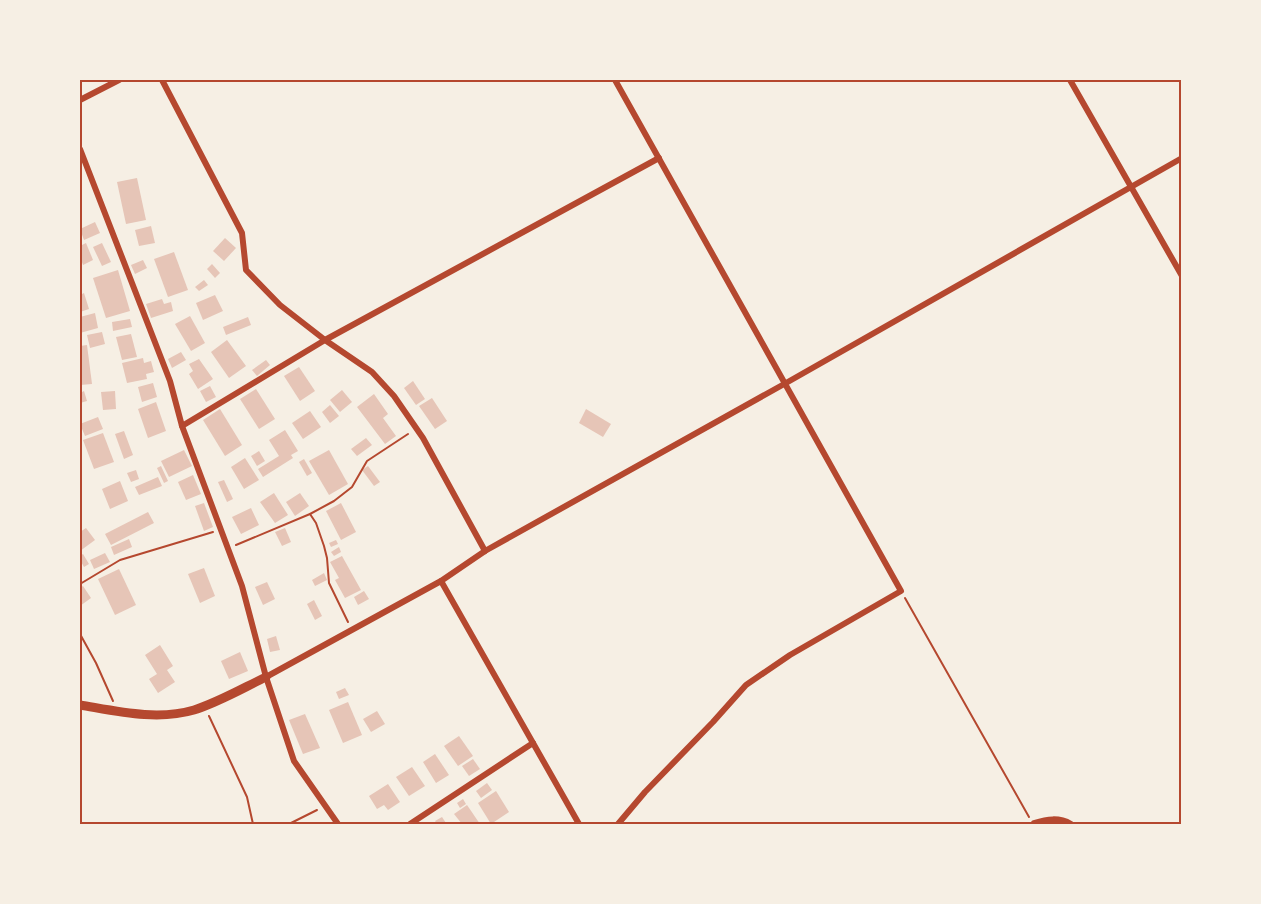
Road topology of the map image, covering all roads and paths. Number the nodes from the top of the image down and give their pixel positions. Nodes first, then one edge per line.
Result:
1 (119, 80) edge
2 (162, 80) edge
3 (615, 80) edge
4 (1070, 80) edge
5 (80, 100) edge
6 (80, 149) edge
7 (659, 158) junction
8 (1182, 158) edge
9 (1131, 186) junction
10 (1182, 276) edge
11 (326, 340) junction
12 (786, 383) junction
13 (182, 426) junction
14 (416, 429) junction
15 (310, 514) junction
16 (221, 530) junction
17 (228, 549) junction
18 (485, 551) junction
19 (441, 581) junction
20 (80, 584) edge
21 (901, 591) junction
22 (352, 630) junction
23 (80, 634) edge
24 (266, 677) junction
25 (80, 705) edge
26 (204, 706) junction
27 (115, 711) junction
28 (533, 743) junction
29 (325, 806) junction
30 (1034, 823) joint
31 (253, 825) edge
32 (289, 825) edge
33 (338, 825) edge
34 (410, 825) edge
35 (579, 825) edge
36 (618, 825) edge
37 (1071, 825) edge

1 - 5 street
2 - 11 street
3 - 7 street
4 - 9 street
6 - 13 street
7 - 11 street
7 - 12 street
8 - 9 street
9 - 10 street
9 - 12 street
11 - 13 street
11 - 14 street
12 - 18 street
12 - 21 street
13 - 16 street
14 - 15 path
14 - 18 street
15 - 17 path
15 - 22 path
16 - 17 street
16 - 20 path
17 - 24 street
18 - 19 street
19 - 22 street
19 - 28 street
21 - 30 path
21 - 36 street
22 - 24 street
23 - 27 path
24 - 26 street
24 - 29 street
25 - 27 street
26 - 27 street
26 - 31 path
28 - 34 street
28 - 35 street
29 - 32 path
29 - 33 street
30 - 37 street

